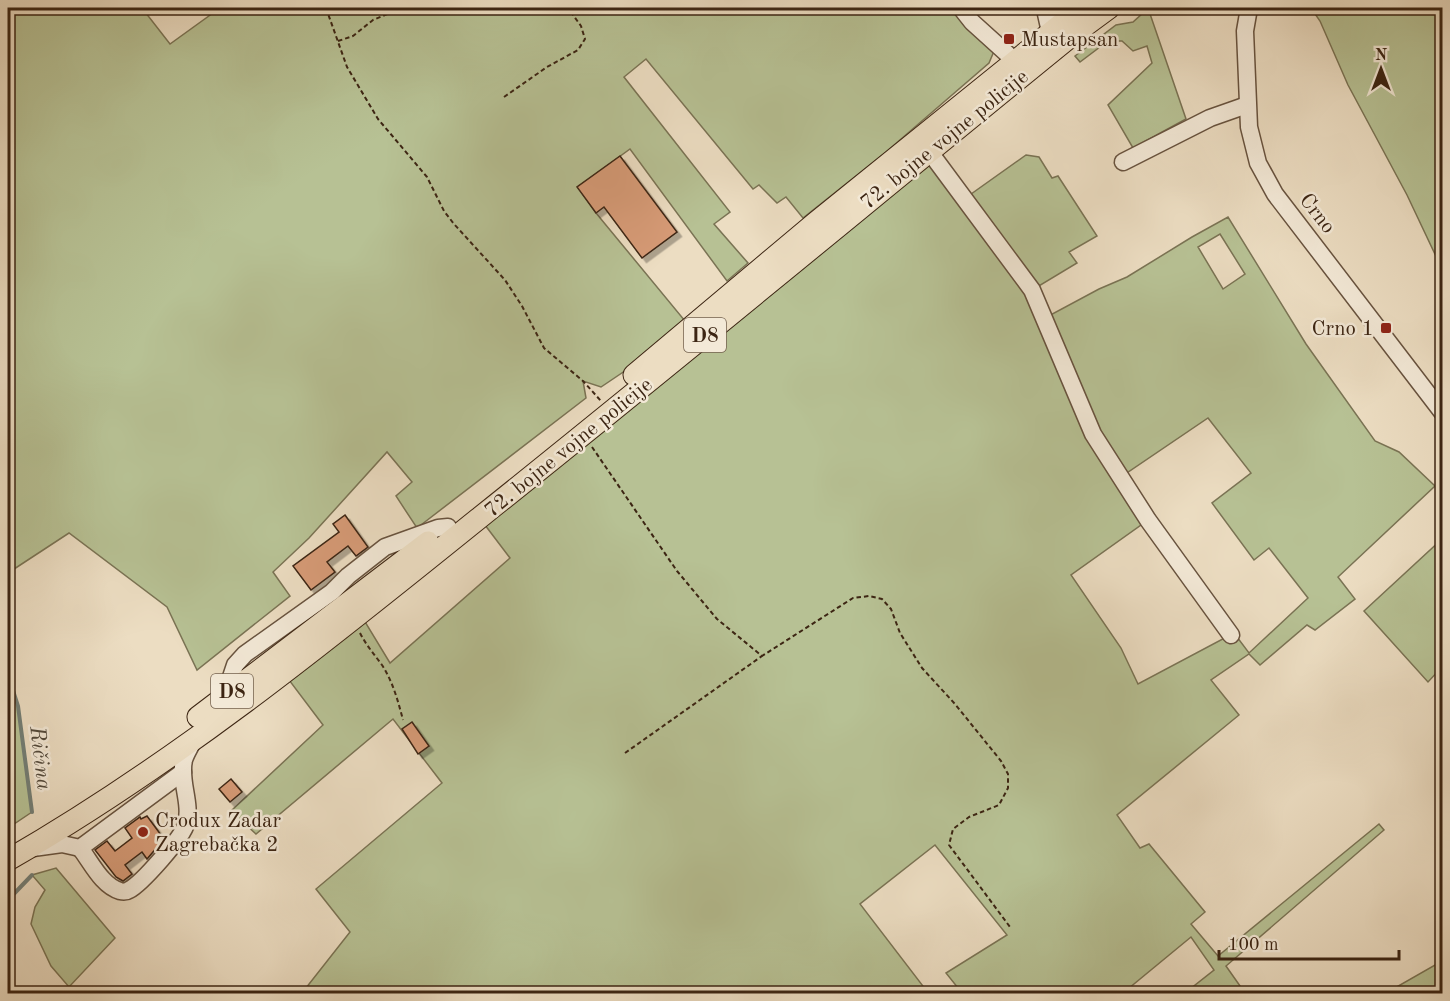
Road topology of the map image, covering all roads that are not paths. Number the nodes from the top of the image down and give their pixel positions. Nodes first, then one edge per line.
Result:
1 (961, 8) edge
2 (1054, 8) edge
3 (1082, 8) edge
4 (1109, 8) edge
5 (1249, 8) edge
6 (1050, 32) junction
7 (1014, 60) junction
8 (1248, 105) junction
9 (929, 151) junction
10 (1123, 162) dead end
11 (1443, 412) edge
12 (1231, 635) dead end
13 (195, 737) junction
14 (183, 772) junction
15 (17, 847) edge
16 (80, 848) junction
17 (8, 860) edge

1 - 7 street
2 - 6 street
3 - 6 main road, 72. bojne vojne policije / D8
4 - 9 main road, 72. bojne vojne policije / D8
5 - 8 street, Crno
6 - 7 main road, 72. bojne vojne policije / D8
7 - 15 main road, 72. bojne vojne policije / D8
8 - 10 street
8 - 11 street, Crno
9 - 12 street
9 - 13 main road, 72. bojne vojne policije / D8
13 - 14 street
13 - 15 main road, 72. bojne vojne policije / D8
14 - 16 street
14 - 16 street
15 - 16 street
15 - 17 main road, 72. bojne vojne policije / D8

